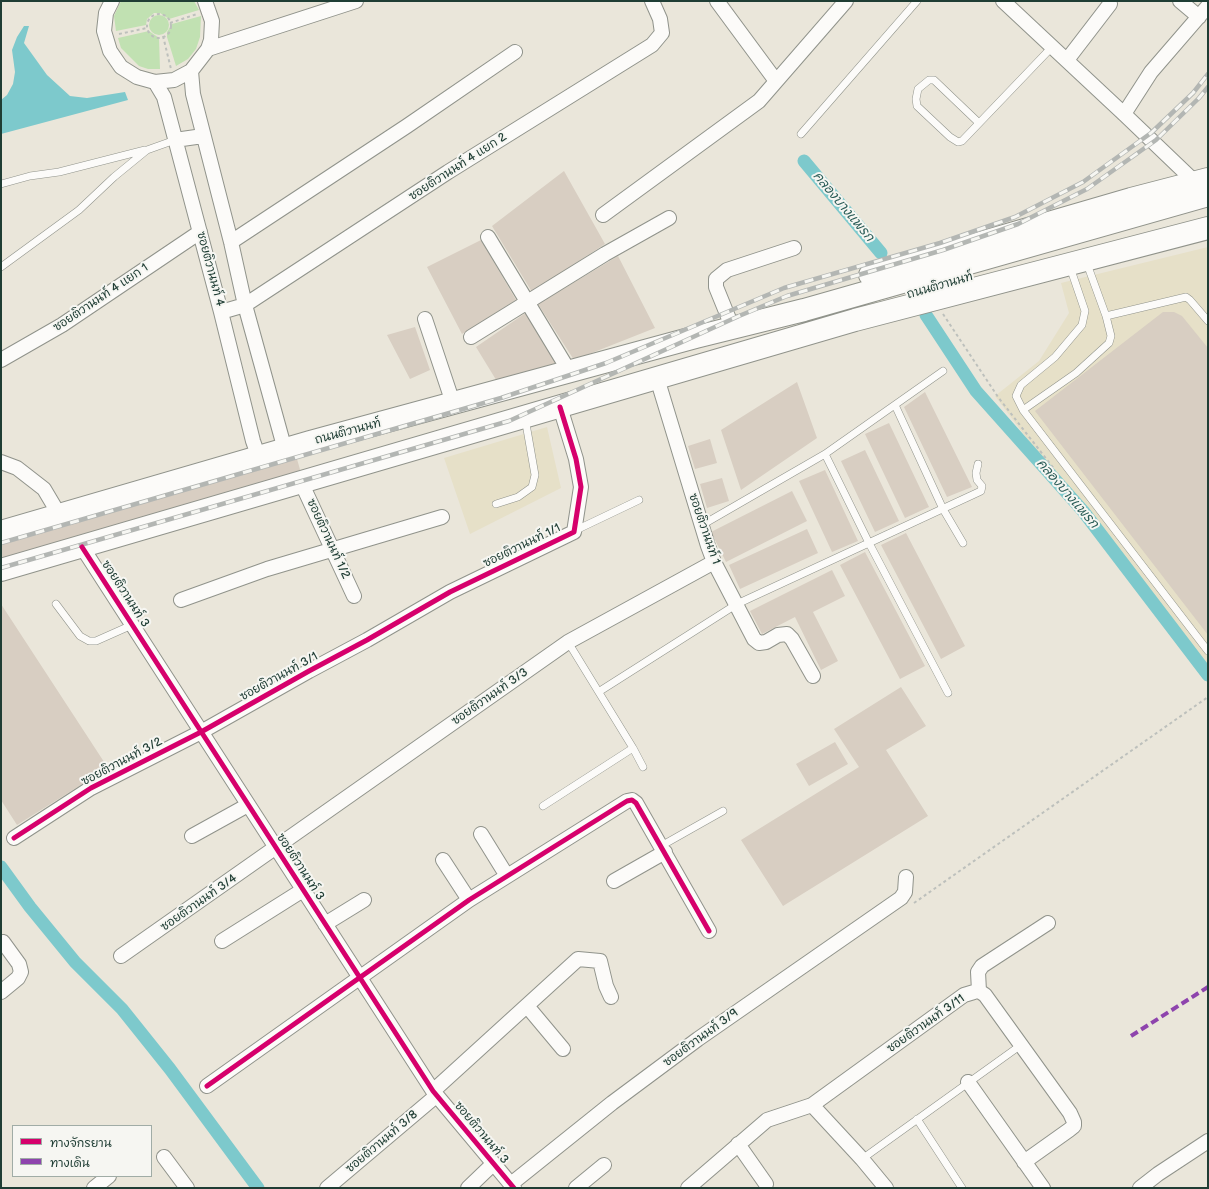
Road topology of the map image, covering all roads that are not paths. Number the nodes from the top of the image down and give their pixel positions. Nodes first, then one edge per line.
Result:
1 (356, 1) edge
2 (652, 1) edge
3 (717, 1) edge
4 (846, 1) edge
5 (917, 1) edge
6 (1003, 1) edge
7 (1180, 1) edge
8 (1110, 4) dead end
9 (107, 5) edge
10 (207, 5) edge
11 (1208, 6) edge
12 (1198, 17) junction
13 (1052, 47) junction
14 (208, 49) junction
15 (515, 52) dead end
16 (1066, 60) junction
17 (191, 71) junction
18 (776, 81) junction
19 (155, 82) junction
20 (1124, 114) junction
21 (979, 123) junction
22 (801, 134) dead end
23 (203, 136) junction
24 (175, 140) junction
25 (147, 150) junction
26 (1, 184) edge
27 (1204, 185) edge
28 (1208, 210) edge
29 (604, 215) dead end
30 (669, 218) dead end
31 (1208, 228) edge
32 (200, 232) junction
33 (488, 237) dead end
34 (231, 242) junction
35 (794, 248) dead end
36 (1063, 255) junction
37 (1, 267) edge
38 (528, 301) junction
39 (245, 305) junction
40 (221, 312) junction
41 (1106, 316) junction
42 (425, 319) dead end
43 (729, 319) junction
44 (1208, 321) edge
45 (471, 337) dead end
46 (696, 337) junction
47 (1, 360) edge
48 (943, 371) dead end
49 (569, 372) junction
50 (666, 375) junction
51 (453, 403) junction
52 (895, 405) junction
53 (560, 407) junction
54 (1023, 410) junction
55 (524, 418) junction
56 (285, 450) junction
57 (825, 454) junction
58 (259, 458) junction
59 (1, 462) edge
60 (978, 464) dead end
61 (301, 482) junction
62 (269, 492) junction
63 (639, 500) dead end
64 (496, 504) dead end
65 (943, 509) junction
66 (60, 516) junction
67 (442, 517) dead end
68 (702, 525) junction
69 (1, 532) edge
70 (574, 532) junction
71 (869, 543) junction
72 (963, 543) dead end
73 (82, 547) junction
74 (333, 550) junction
75 (714, 562) junction
76 (1, 570) edge
77 (354, 596) dead end
78 (181, 600) dead end
79 (56, 604) dead end
80 (737, 604) junction
81 (132, 625) junction
82 (367, 640) joint
83 (568, 642) junction
84 (1208, 651) edge
85 (813, 676) dead end
86 (600, 691) junction
87 (948, 693) dead end
88 (201, 732) junction
89 (634, 748) junction
90 (643, 767) dead end
91 (248, 805) junction
92 (543, 806) dead end
93 (723, 811) dead end
94 (481, 834) dead end
95 (192, 836) dead end
96 (14, 838) dead end
97 (276, 849) junction
98 (663, 849) junction
99 (443, 860) dead end
100 (507, 876) junction
101 (906, 877) dead end
102 (614, 881) dead end
103 (303, 890) junction
104 (364, 900) dead end
105 (469, 900) junction
106 (325, 924) junction
107 (1048, 924) dead end
108 (709, 931) dead end
109 (222, 941) dead end
110 (3, 942) dead end
111 (121, 956) dead end
112 (360, 978) junction
113 (979, 991) junction
114 (1, 992) edge
115 (611, 997) dead end
116 (527, 1006) junction
117 (1021, 1045) junction
118 (563, 1049) dead end
119 (968, 1082) junction
120 (207, 1086) dead end
121 (434, 1093) junction
122 (812, 1105) junction
123 (917, 1119) junction
124 (1208, 1142) edge
125 (738, 1144) junction
126 (164, 1157) dead end
127 (862, 1159) junction
128 (1024, 1162) junction
129 (493, 1164) junction
130 (604, 1165) dead end
131 (108, 1177) edge
132 (766, 1184) dead end
133 (512, 1186) edge
134 (94, 1188) edge
135 (187, 1188) edge
136 (327, 1188) edge
137 (468, 1188) edge
138 (576, 1188) edge
139 (688, 1188) edge
140 (886, 1188) edge
141 (962, 1188) edge
142 (1043, 1188) edge
143 (1140, 1188) edge

1 - 14 street
2 - 39 street, ซอยติวานนท์ 4 แยก 2
3 - 18 street
4 - 18 street
5 - 22 lane
6 - 13 street
7 - 12 street
8 - 16 street
9 - 19 street
10 - 14 street
11 - 12 street
12 - 20 street
13 - 16 street
13 - 21 lane
14 - 17 street
15 - 34 street
16 - 20 street
17 - 19 street
17 - 23 street, ซอยติวานนท์ 4
18 - 29 street
19 - 24 street, ซอยติวานนท์ 4
20 - 27 street
21 - 21 lane
23 - 24 street
23 - 34 street, ซอยติวานนท์ 4
24 - 25 lane
24 - 32 street, ซอยติวานนท์ 4
25 - 26 lane
25 - 37 lane
27 - 36 main road, ถนนติวานนท์
27 - 43 main road, ถนนติวานนท์
28 - 36 main road, ถนนติวานนท์
30 - 38 street
31 - 36 main road, ถนนติวานนท์
32 - 40 street, ซอยติวานนท์ 4
32 - 47 street, ซอยติวานนท์ 4 แยก 1
33 - 38 street
34 - 39 street, ซอยติวานนท์ 4
35 - 43 street
36 - 41 lane
36 - 46 main road, ถนนติวานนท์
36 - 50 main road, ถนนติวานนท์
36 - 54 lane
38 - 45 street
38 - 49 street
39 - 40 street, ซอยติวานนท์ 4 แยก 2
39 - 56 street, ซอยติวานนท์ 4
40 - 58 street, ซอยติวานนท์ 4
41 - 44 lane
41 - 54 lane
42 - 51 street
43 - 46 main road, ถนนติวานนท์
46 - 49 main road, ถนนติวานนท์
48 - 52 lane
49 - 51 main road, ถนนติวานนท์
50 - 53 main road, ถนนติวานนท์
50 - 68 street, ซอยติวานนท์ 1
51 - 56 main road, ถนนติวานนท์
52 - 57 lane
52 - 65 lane
53 - 55 main road, ถนนติวานนท์
53 - 70 street, ซอยติวานนท์ 1/1
54 - 84 lane
55 - 61 main road, ถนนติวานนท์
55 - 64 lane
56 - 58 main road, ถนนติวานนท์
57 - 68 lane
57 - 71 lane
58 - 62 main road
58 - 66 main road, ถนนติวานนท์
59 - 66 street
60 - 65 lane
61 - 62 main road, ถนนติวานนท์
61 - 74 street, ซอยติวานนท์ 1/2
62 - 73 main road, ถนนติวานนท์
63 - 70 lane
65 - 71 lane
65 - 72 lane
66 - 69 main road, ถนนติวานนท์
67 - 74 street
68 - 75 street, ซอยติวานนท์ 1
70 - 82 street, ซอยติวานนท์ 1/1
71 - 80 lane
71 - 87 lane
73 - 76 main road, ถนนติวานนท์
73 - 81 street, ซอยติวานนท์ 3
74 - 77 street, ซอยติวานนท์ 1/2
74 - 78 street
75 - 80 street, ซอยติวานนท์ 1
75 - 83 street, ซอยติวานนท์ 3/3
79 - 81 lane
80 - 85 street, ซอยติวานนท์ 1
80 - 86 lane
81 - 88 street, ซอยติวานนท์ 3
82 - 88 street, ซอยติวานนท์ 3/1
83 - 86 lane
83 - 97 street, ซอยติวานนท์ 3/3
86 - 89 lane
88 - 91 street, ซอยติวานนท์ 3
88 - 96 street, ซอยติวานนท์ 3/2
89 - 90 lane
89 - 92 lane
91 - 95 street
91 - 97 street, ซอยติวานนท์ 3
93 - 98 lane
94 - 100 street
97 - 103 street, ซอยติวานนท์ 3
97 - 111 street, ซอยติวานนท์ 3/4
98 - 100 street
98 - 102 street
98 - 108 street
99 - 105 street
100 - 105 street
101 - 133 street, ซอยติวานนท์ 3/9
103 - 106 street, ซอยติวานนท์ 3
103 - 109 street
104 - 106 street
105 - 112 street
106 - 112 street, ซอยติวานนท์ 3
107 - 113 street
110 - 114 street
112 - 120 street
112 - 121 street, ซอยติวานนท์ 3
113 - 117 street, ซอยติวานนท์ 3/11
113 - 122 street, ซอยติวานนท์ 3/11
115 - 116 street, ซอยติวานนท์ 3/8
116 - 118 street
116 - 121 street, ซอยติวานนท์ 3/8
117 - 119 lane
117 - 128 street, ซอยติวานนท์ 3/11
119 - 123 lane
119 - 128 street
121 - 129 street, ซอยติวานนท์ 3
121 - 136 street, ซอยติวานนท์ 3/8
122 - 125 street, ซอยติวานนท์ 3/11
122 - 127 street
123 - 127 lane
123 - 141 lane
124 - 143 street
125 - 132 street
125 - 139 street, ซอยติวานนท์ 3/11
126 - 135 street
127 - 140 street
128 - 142 street
129 - 133 street, ซอยติวานนท์ 3
129 - 137 street
130 - 138 street
131 - 134 street

